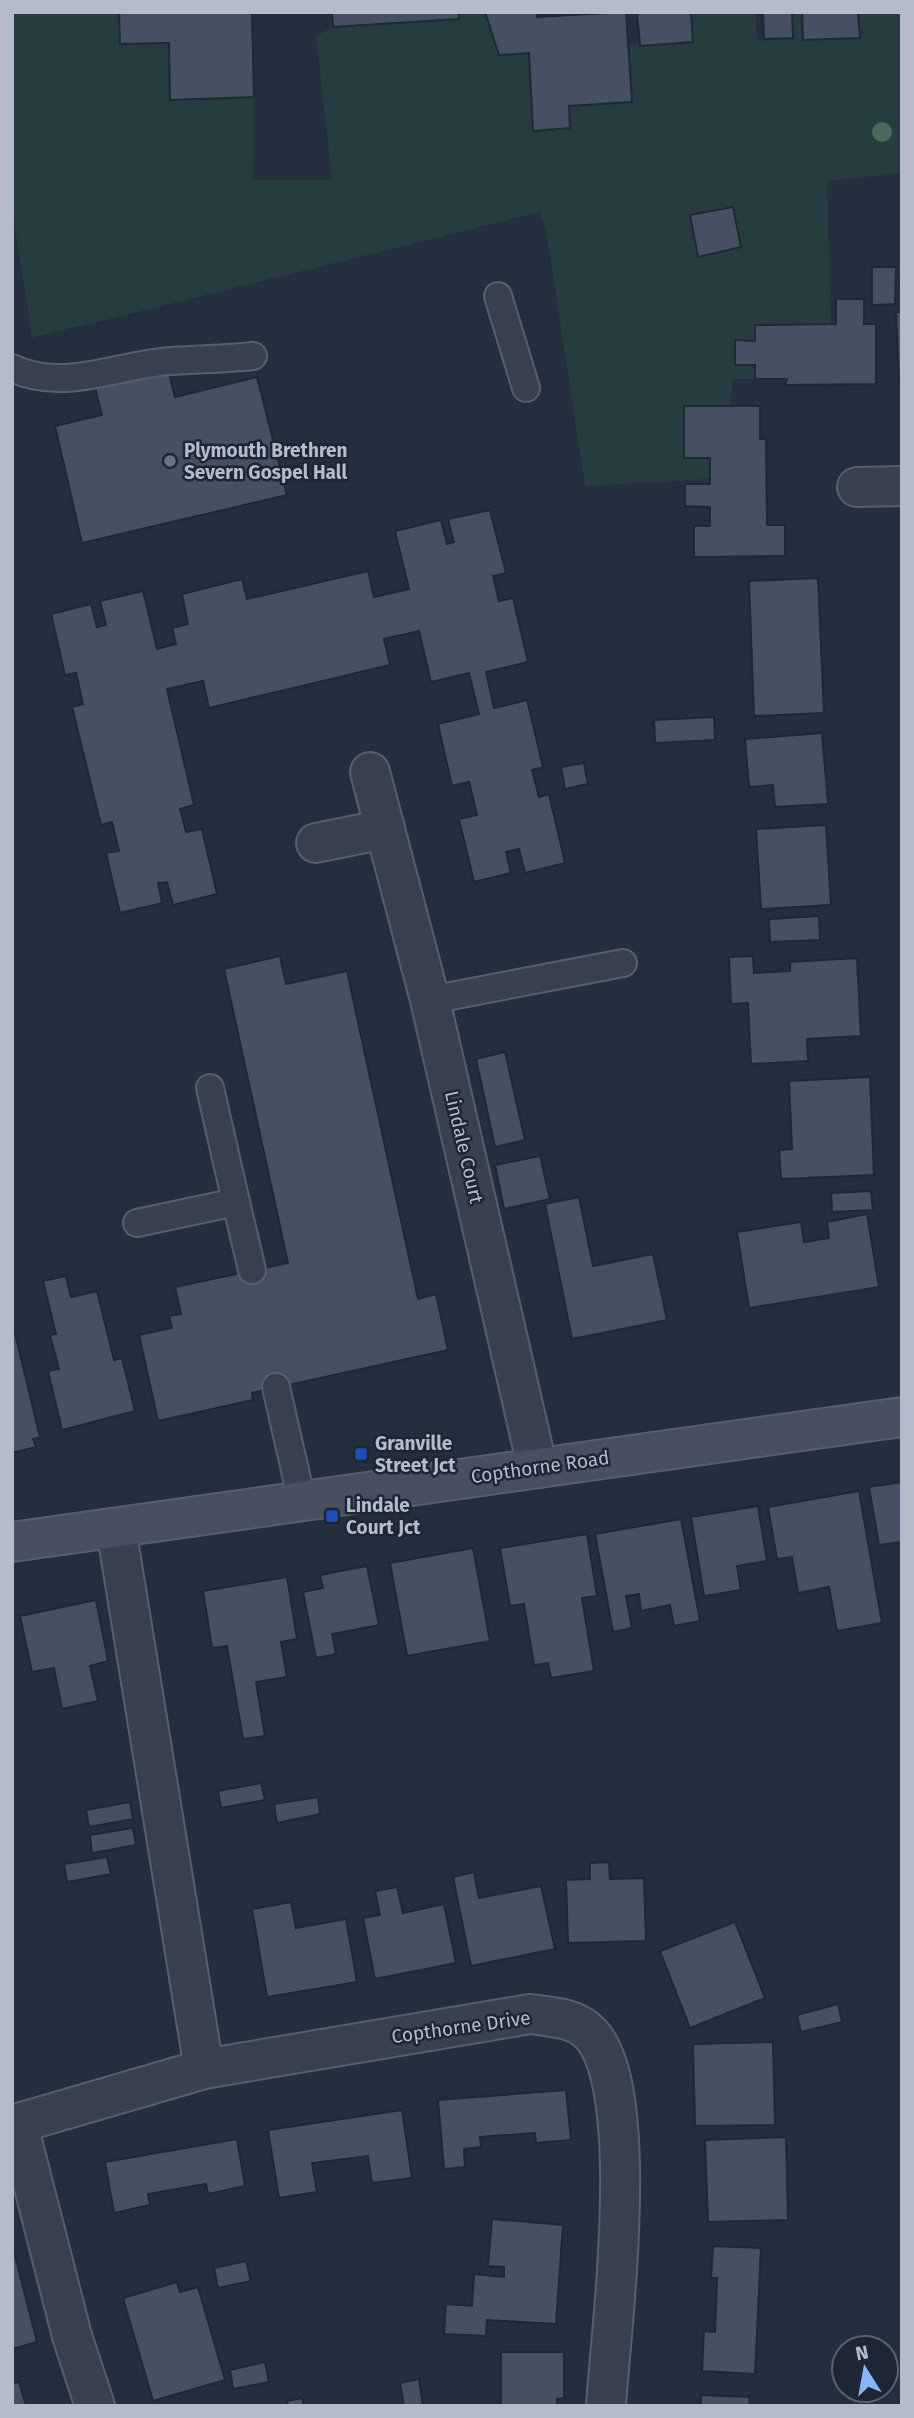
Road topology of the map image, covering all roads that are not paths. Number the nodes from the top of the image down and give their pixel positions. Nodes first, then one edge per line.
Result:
1 (499, 296) dead end
2 (253, 356) dead end
3 (12, 368) edge
4 (526, 388) dead end
5 (902, 486) edge
6 (856, 487) dead end
7 (370, 772) dead end
8 (385, 830) junction
9 (316, 843) dead end
10 (623, 962) dead end
11 (430, 1000) junction
12 (210, 1087) dead end
13 (236, 1202) junction
14 (137, 1223) dead end
15 (252, 1270) dead end
16 (276, 1387) dead end
17 (902, 1418) edge
18 (537, 1466) junction
19 (302, 1501) junction
20 (116, 1528) junction
21 (12, 1542) edge
22 (204, 2068) junction
23 (15, 2125) edge
24 (95, 2406) edge
25 (606, 2406) edge

1 - 4 lane
2 - 3 lane
5 - 6 street
7 - 8 street, Lindale Court
8 - 9 street
8 - 11 street, Lindale Court
10 - 11 lane
11 - 18 street, Lindale Court
12 - 13 lane
13 - 14 lane
13 - 15 lane
16 - 19 lane
17 - 18 main road, Copthorne Road
18 - 19 main road, Copthorne Road
19 - 20 main road, Copthorne Road
20 - 21 main road, Copthorne Road
20 - 22 street
22 - 23 street, Copthorne Drive
22 - 25 street, Copthorne Drive
23 - 24 street, Copthorne Drive

